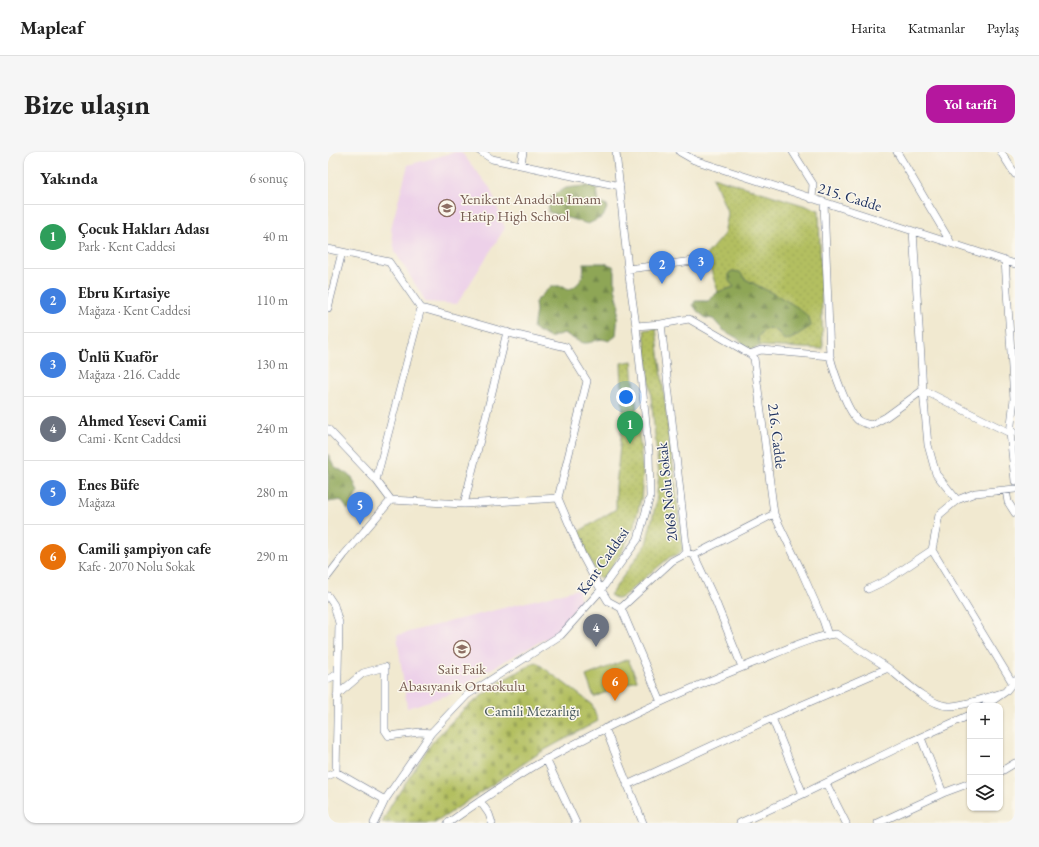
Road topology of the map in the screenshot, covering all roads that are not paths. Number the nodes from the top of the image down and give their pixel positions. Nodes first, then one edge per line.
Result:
1 (481, 152) edge
2 (523, 152) edge
3 (616, 152) edge
4 (680, 152) edge
5 (689, 152) edge
6 (793, 152) edge
7 (897, 152) edge
8 (1001, 152) edge
9 (694, 160) junction
10 (521, 164) junction
11 (1015, 174) edge
12 (620, 186) junction
13 (812, 199) junction
14 (824, 202) junction
15 (913, 231) junction
16 (951, 243) junction
17 (328, 249) edge
18 (342, 252) junction
19 (702, 260) dead end
20 (1005, 260) junction
21 (1015, 264) edge
22 (628, 269) junction
23 (328, 308) edge
24 (421, 308) junction
25 (662, 324) junction
26 (636, 326) junction
27 (507, 332) junction
28 (750, 354) junction
29 (830, 356) junction
30 (923, 390) junction
31 (328, 429) edge
32 (1013, 432) edge
33 (376, 480) junction
34 (1015, 481) edge
35 (1015, 489) edge
36 (1006, 490) junction
37 (558, 498) junction
38 (391, 500) junction
39 (958, 500) junction
40 (464, 504) junction
41 (1015, 513) edge
42 (774, 514) junction
43 (932, 550) junction
44 (691, 554) junction
45 (328, 576) edge
46 (868, 589) dead end
47 (601, 590) junction
48 (328, 596) edge
49 (621, 608) junction
50 (828, 635) junction
51 (742, 667) junction
52 (888, 668) junction
53 (338, 674) junction
54 (328, 679) edge
55 (1014, 681) edge
56 (1004, 692) junction
57 (337, 695) junction
58 (661, 702) junction
59 (989, 703) edge
60 (967, 716) edge
61 (772, 718) junction
62 (605, 728) junction
63 (431, 733) junction
64 (921, 738) junction
65 (546, 759) junction
66 (1015, 763) edge
67 (1003, 770) edge
68 (336, 772) junction
69 (328, 776) edge
70 (826, 783) junction
71 (627, 784) junction
72 (967, 785) edge
73 (803, 794) junction
74 (943, 794) junction
75 (385, 800) junction
76 (480, 801) junction
77 (374, 823) edge
78 (448, 823) edge
79 (492, 823) edge
80 (576, 823) edge
81 (643, 823) edge
82 (740, 823) edge
83 (846, 823) edge
84 (878, 823) edge

1 - 10 street
2 - 10 street
3 - 12 street, Kent Caddesi
4 - 9 street, 215. Cadde
5 - 9 street
6 - 13 street
7 - 16 street
8 - 11 street
9 - 13 street, 215. Cadde
10 - 12 street
12 - 22 street, Kent Caddesi
13 - 14 street, 215. Cadde
14 - 15 street, 215. Cadde
14 - 29 street
15 - 16 street, 215. Cadde
15 - 30 street
16 - 20 street, 215. Cadde
17 - 18 street
18 - 23 street
18 - 24 street
19 - 22 street
20 - 21 street, 215. Cadde
20 - 32 street
22 - 26 street, Kent Caddesi
24 - 27 street
24 - 33 street
25 - 26 street
25 - 28 street
25 - 44 street, 2068 Nolu Sokak
26 - 47 street, Kent Caddesi
27 - 37 street
27 - 40 street
28 - 29 street
28 - 42 street, 216. Cadde
29 - 30 street
30 - 32 street
30 - 39 street
31 - 33 street
32 - 34 street
33 - 38 street
35 - 36 street
36 - 39 street
36 - 41 street
37 - 40 street
37 - 47 street
38 - 40 street
38 - 45 street
39 - 43 street
42 - 44 street
42 - 50 street, 216. Cadde
43 - 46 street
43 - 55 street
44 - 49 street
44 - 51 street, 2068 Nolu Sokak
47 - 49 street
47 - 63 street, Kent Caddesi
48 - 53 street
49 - 58 street
50 - 51 street
50 - 52 street
51 - 58 street
52 - 56 street
52 - 61 street
53 - 54 street
53 - 57 street
55 - 56 street
56 - 59 street
57 - 63 street
57 - 68 street
58 - 62 street
60 - 64 street
61 - 71 street
61 - 73 street
62 - 65 street
62 - 71 street
63 - 75 street, Kent Caddesi
64 - 70 street
64 - 74 street
65 - 76 street
65 - 80 street
66 - 67 street
68 - 69 street
68 - 75 street
70 - 73 street
70 - 83 street
71 - 81 street
72 - 74 street
73 - 82 street
74 - 84 street
75 - 77 street, Kent Caddesi
76 - 78 street
76 - 79 street

